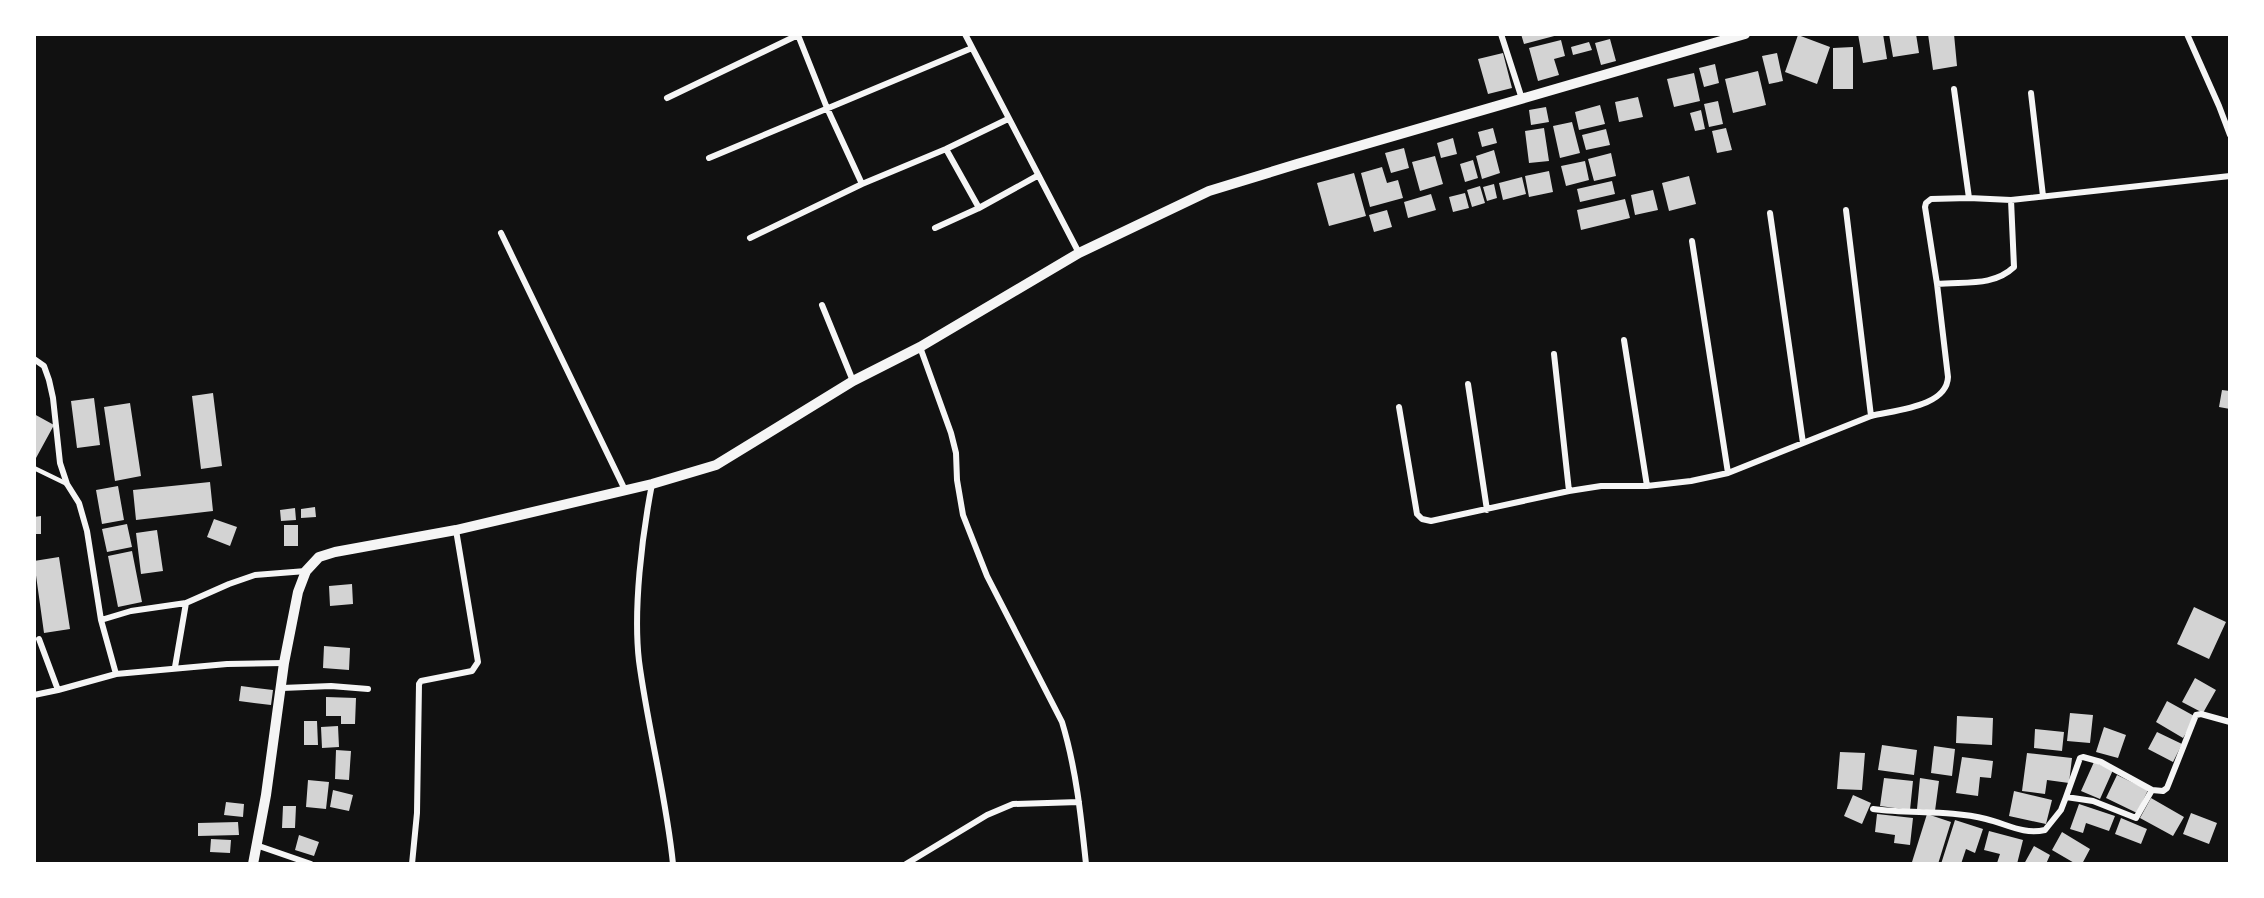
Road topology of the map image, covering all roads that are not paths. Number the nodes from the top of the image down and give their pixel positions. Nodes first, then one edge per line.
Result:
1 (965, 34) edge
2 (1501, 34) edge
3 (1745, 34) edge
4 (2187, 34) edge
5 (798, 35) edge
6 (972, 48) junction
7 (1954, 89) dead end
8 (2031, 93) dead end
9 (667, 98) dead end
10 (1522, 99) junction
11 (827, 108) junction
12 (1008, 119) junction
13 (2229, 135) edge
14 (946, 149) junction
15 (709, 158) dead end
16 (1037, 176) junction
17 (2229, 176) edge
18 (862, 184) junction
19 (2043, 196) junction
20 (1969, 198) junction
21 (2011, 200) junction
22 (979, 208) junction
23 (1846, 210) dead end
24 (1770, 213) dead end
25 (935, 228) dead end
26 (501, 233) dead end
27 (750, 238) dead end
28 (1692, 241) dead end
29 (1079, 253) junction
30 (1937, 284) junction
31 (822, 305) dead end
32 (1624, 340) dead end
33 (920, 347) junction
34 (1554, 354) dead end
35 (34, 359) edge
36 (852, 381) junction
37 (1468, 384) dead end
38 (1400, 406) dead end
39 (1871, 416) junction
40 (1803, 443) junction
41 (34, 468) edge
42 (1728, 473) junction
43 (67, 484) junction
44 (652, 484) junction
45 (1647, 486) junction
46 (625, 490) junction
47 (1569, 491) junction
48 (1487, 510) junction
49 (456, 530) junction
50 (306, 571) junction
51 (186, 603) junction
52 (101, 620) junction
53 (39, 639) dead end
54 (284, 663) junction
55 (175, 667) junction
56 (116, 674) junction
57 (282, 688) junction
58 (368, 689) dead end
59 (58, 690) junction
60 (34, 695) edge
61 (2229, 722) edge
62 (2152, 790) junction
63 (2067, 797) junction
64 (1079, 802) junction
65 (1873, 809) dead end
66 (256, 845) junction
67 (253, 864) edge
68 (311, 864) edge
69 (412, 864) edge
70 (673, 864) edge
71 (906, 864) edge
72 (1086, 864) edge

1 - 6 street
2 - 10 street
3 - 10 street
4 - 13 street
5 - 9 street
5 - 11 street
6 - 11 street
6 - 12 street
7 - 20 street
8 - 19 street
10 - 29 street
11 - 15 street
11 - 18 street
12 - 14 street
12 - 16 street
14 - 18 street
14 - 22 street
16 - 22 street
16 - 29 street
17 - 19 street
18 - 27 street
19 - 21 street
20 - 21 street
20 - 30 street
21 - 30 street
22 - 25 street
23 - 39 street
24 - 40 street
26 - 46 street
28 - 42 street
29 - 33 street
30 - 39 street
31 - 36 street
32 - 45 street
33 - 36 street
33 - 64 street
34 - 47 street
35 - 43 street
36 - 44 street
37 - 48 street
38 - 48 street
39 - 40 street
40 - 42 street
41 - 43 lane
42 - 45 street
43 - 52 street
44 - 46 street
44 - 70 street
45 - 47 street
46 - 49 street
47 - 48 street
49 - 50 street
49 - 69 street
50 - 51 street
50 - 54 street
51 - 52 street
51 - 55 street
52 - 56 street
53 - 59 street
54 - 55 street
54 - 57 street
55 - 56 street
56 - 59 street
57 - 58 street
57 - 66 street
59 - 60 street
61 - 62 street
62 - 63 street
62 - 63 street
63 - 65 street
64 - 71 street
64 - 72 street
66 - 67 street
66 - 68 street

